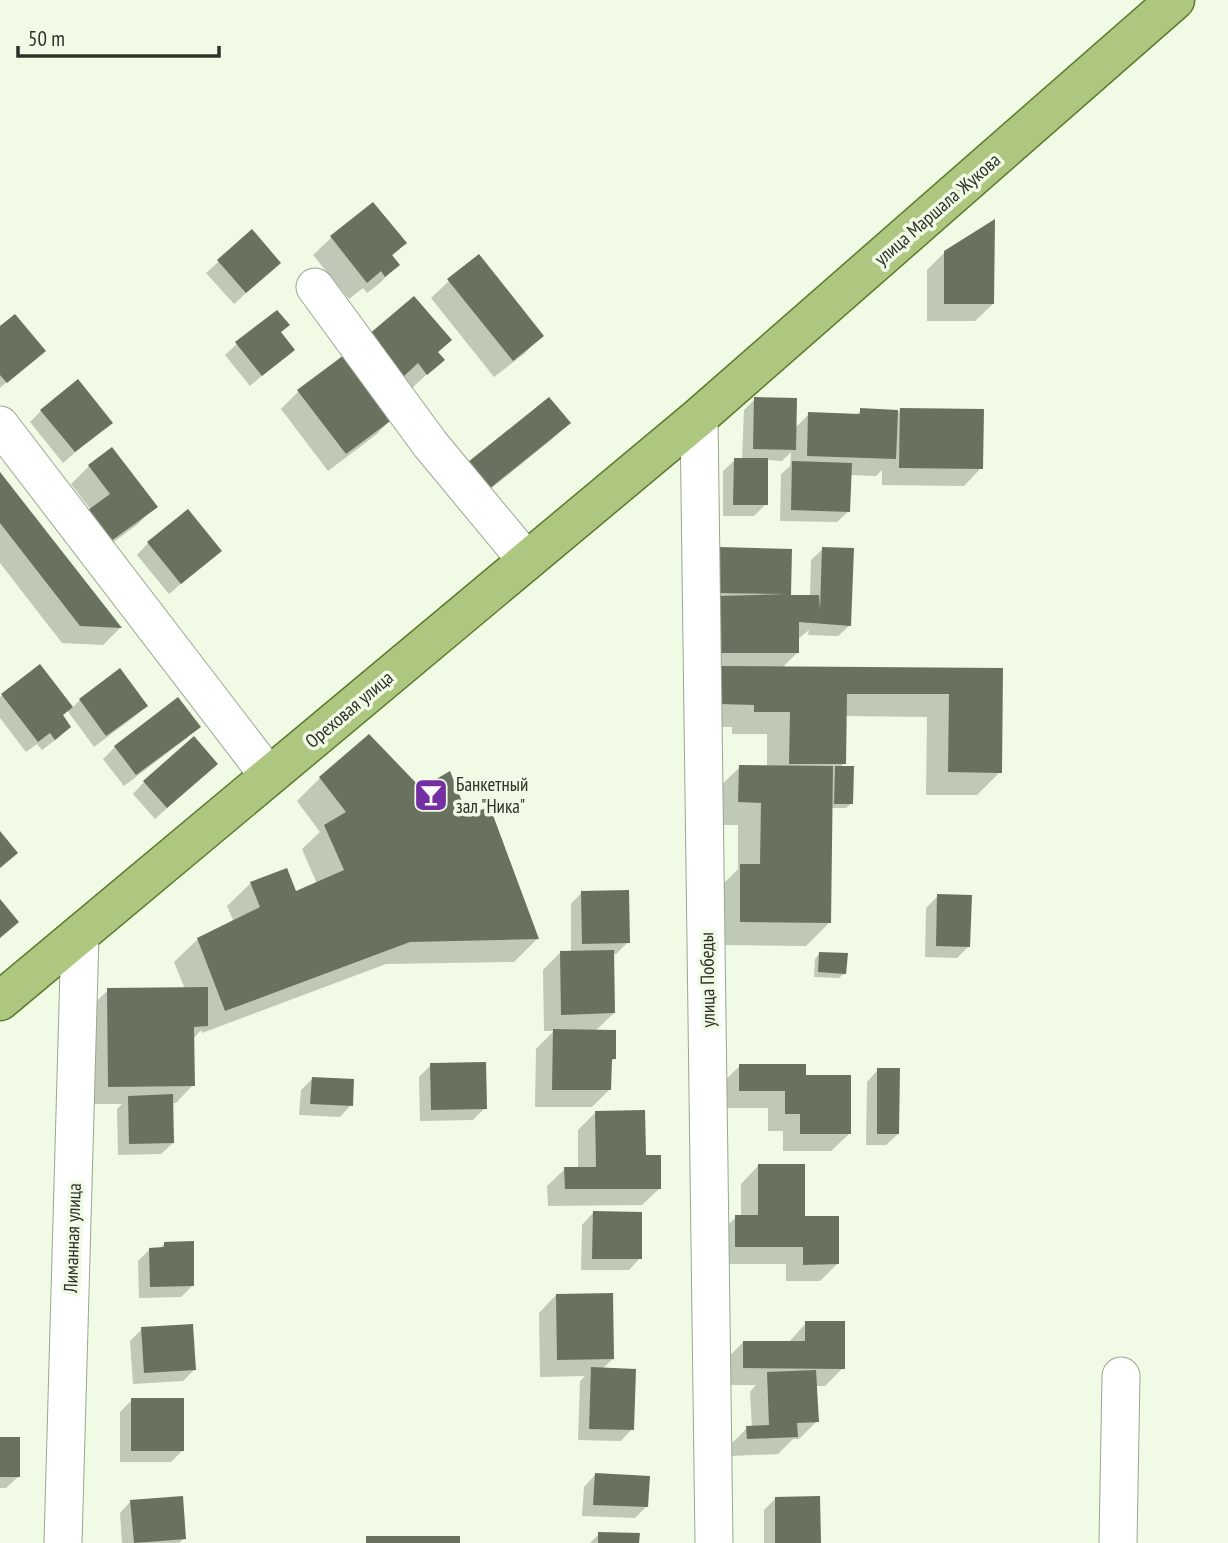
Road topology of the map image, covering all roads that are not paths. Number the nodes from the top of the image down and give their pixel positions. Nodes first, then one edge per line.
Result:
1 (1175, 0) edge
2 (316, 287) dead end
3 (699, 417) junction
4 (4, 438) edge
5 (527, 561) junction
6 (269, 776) junction
7 (80, 934) junction
8 (0, 1001) edge
9 (1122, 1376) dead end
10 (64, 1543) edge
11 (714, 1543) edge
12 (1118, 1543) edge

1 - 3 main road, улица Маршала Жукова
2 - 5 street
3 - 5 main road, Ореховая улица
3 - 11 street, улица Победы
4 - 6 street
5 - 6 main road, Ореховая улица
6 - 7 main road, Ореховая улица
7 - 8 main road, Ореховая улица
7 - 10 street, Лиманная улица
9 - 12 street

